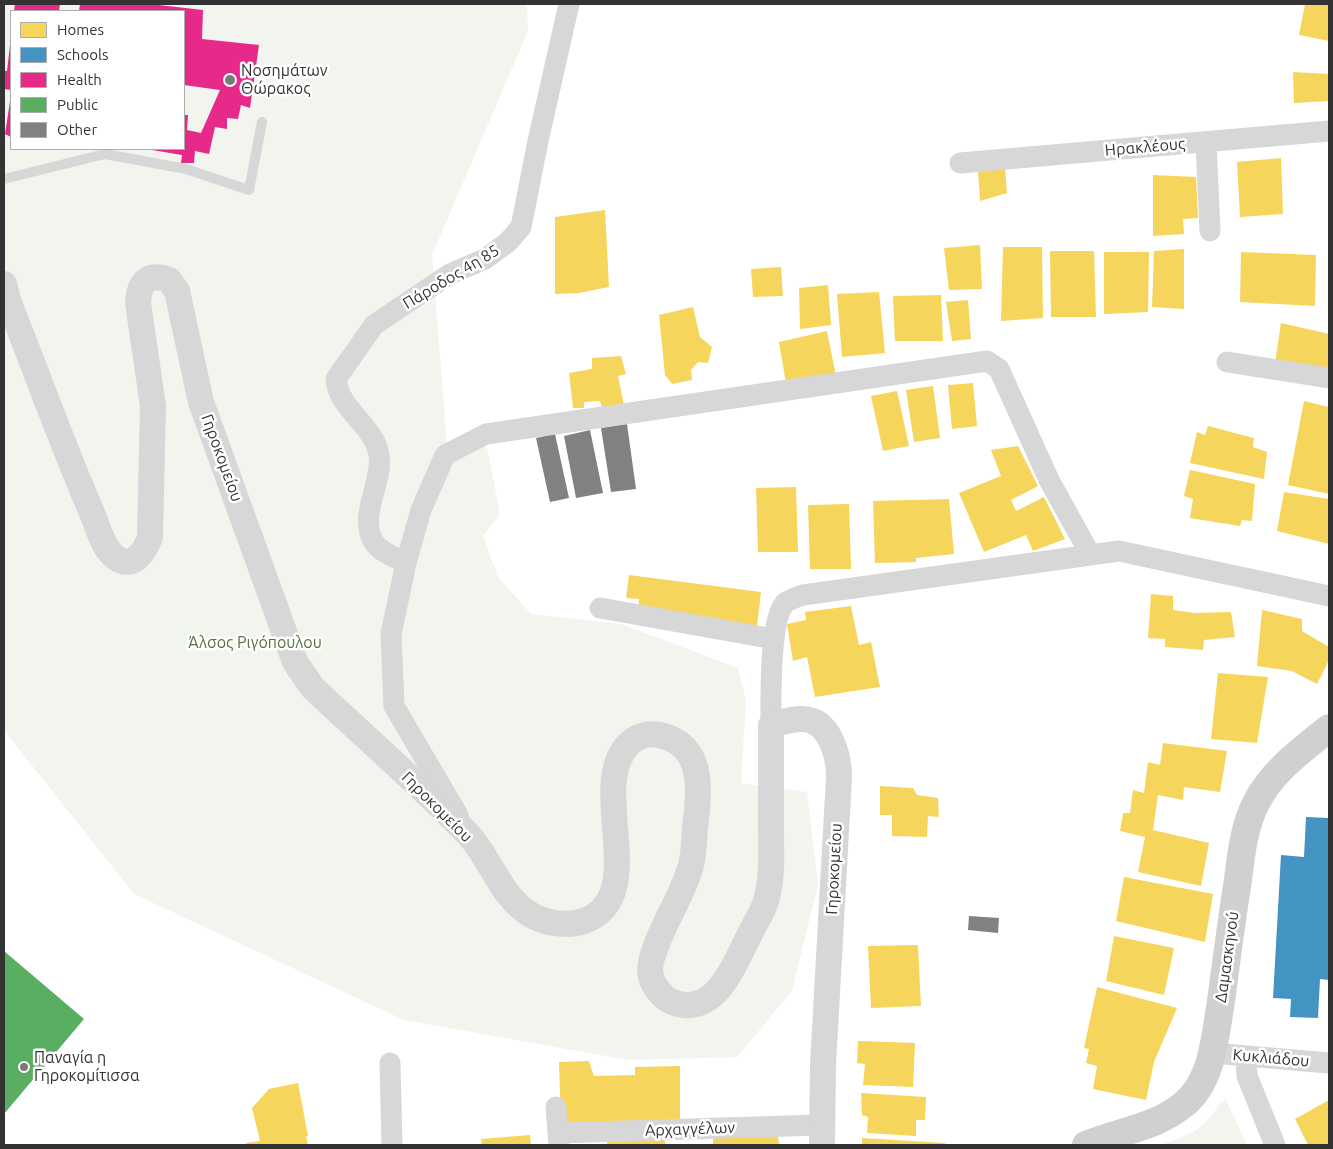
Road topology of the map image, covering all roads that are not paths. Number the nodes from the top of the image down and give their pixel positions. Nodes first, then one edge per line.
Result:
1 (569, 4) edge
2 (262, 122) dead end
3 (1329, 131) edge
4 (1206, 142) junction
5 (960, 163) dead end
6 (4, 179) edge
7 (1210, 232) dead end
8 (4, 284) edge
9 (1227, 362) dead end
10 (1329, 378) edge
11 (1090, 554) junction
12 (406, 563) junction
13 (1329, 596) edge
14 (600, 608) dead end
15 (774, 639) junction
16 (772, 726) junction
17 (1329, 728) edge
18 (469, 835) junction
19 (1212, 1053) junction
20 (1246, 1056) junction
21 (390, 1063) dead end
22 (1329, 1064) edge
23 (556, 1107) dead end
24 (822, 1135) edge
25 (558, 1139) edge
26 (392, 1145) edge
27 (1086, 1145) edge
28 (1275, 1145) edge

1 - 12 street, Πάροδος 4η 85
2 - 6 lane
3 - 4 street, Ηρακλέους
4 - 5 street, Ηρακλέους
4 - 7 street
8 - 18 street, Γηροκομείου
9 - 10 street
11 - 12 street
11 - 13 street
11 - 15 street
12 - 18 street
14 - 15 street
15 - 16 street
16 - 18 street, Γηροκομείου
16 - 24 street, Γηροκομείου
17 - 19 main road, Δαμασκηνού
19 - 20 street, Κυκλιάδου
19 - 27 main road, Δαμασκηνού
20 - 22 street, Κυκλιάδου
20 - 28 street
21 - 26 street
23 - 25 street
24 - 25 street, Αρχαγγέλων

